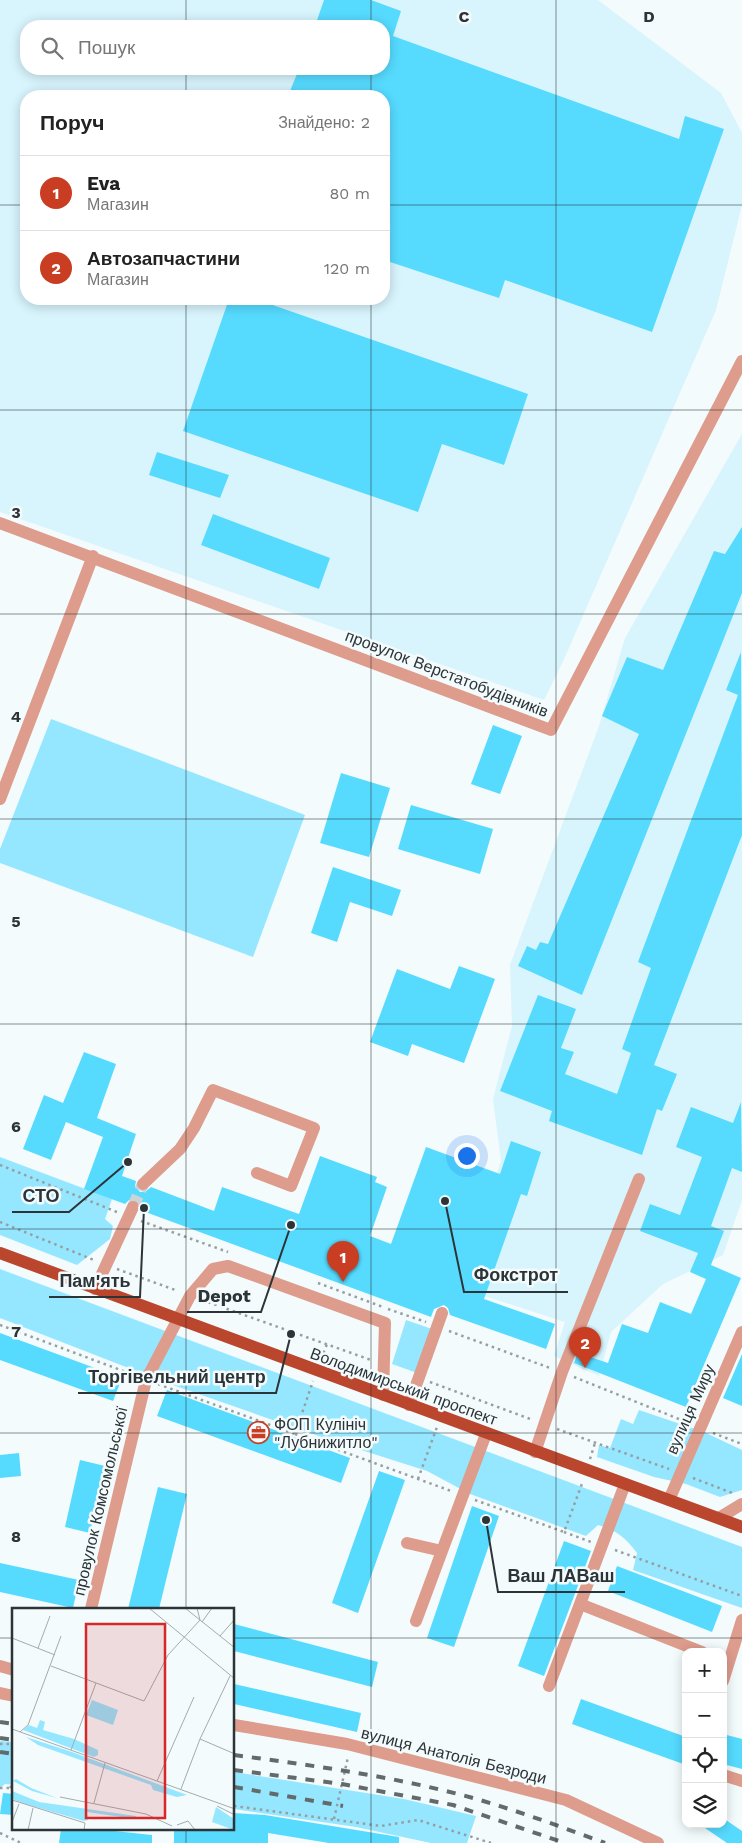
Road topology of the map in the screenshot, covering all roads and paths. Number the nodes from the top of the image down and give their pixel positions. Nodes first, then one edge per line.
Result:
1 (742, 362) edge
2 (0, 523) edge
3 (93, 556) junction
4 (0, 799) edge
5 (257, 1173) dead end
6 (639, 1179) dead end
7 (143, 1184) tunnel mouth
8 (133, 1207) tunnel mouth
9 (0, 1253) edge
10 (95, 1288) junction
11 (442, 1313) dead end
12 (178, 1319) junction
13 (0, 1325) edge
14 (742, 1332) edge
15 (327, 1344) dead end
16 (317, 1370) junction
17 (146, 1380) junction
18 (383, 1395) junction
19 (409, 1405) junction
20 (441, 1417) junction
21 (486, 1434) junction
22 (535, 1452) junction
23 (418, 1480) dead end
24 (625, 1484) junction
25 (669, 1500) junction
26 (742, 1504) edge
27 (718, 1518) junction
28 (742, 1527) edge
29 (564, 1532) dead end
30 (407, 1542) dead end
31 (601, 1545) junction
32 (442, 1551) junction
33 (742, 1596) edge
34 (580, 1604) junction
35 (91, 1608) edge
36 (742, 1620) edge
37 (416, 1622) dead end
38 (692, 1648) edge
39 (727, 1658) edge
40 (549, 1686) dead end
41 (235, 1725) edge
42 (352, 1746) junction
43 (727, 1776) edge
44 (742, 1781) edge
45 (0, 1788) edge
46 (12, 1788) edge
47 (235, 1806) edge
48 (334, 1819) junction
49 (0, 1833) edge
50 (20, 1843) edge
51 (491, 1843) edge
52 (658, 1843) edge

1 - 3 street, провулок Верстатобудівників
2 - 3 street, провулок Верстатобудівників
3 - 4 street
5 - 7 street
6 - 22 street
8 - 10 street
9 - 10 main road, Володимирський проспект
10 - 12 main road, Володимирський проспект
11 - 19 street
12 - 16 main road, Володимирський проспект
12 - 17 street, провулок Комсомольської
12 - 18 street, провулок Комсомольської
13 - 17 path
14 - 25 street, вулиця Миру
15 - 16 path
16 - 17 path
16 - 18 main road, Володимирський проспект
17 - 35 street, провулок Комсомольської
18 - 19 main road, Володимирський проспект
19 - 20 main road, Володимирський проспект
20 - 21 main road, Володимирський проспект
20 - 23 path
21 - 22 main road, Володимирський проспект
21 - 32 street
22 - 24 main road, Володимирський проспект
24 - 25 main road, Володимирський проспект
24 - 31 street
25 - 27 main road, Володимирський проспект
26 - 27 street
27 - 28 main road, Володимирський проспект
29 - 31 path
30 - 32 street
31 - 33 path
31 - 34 street
32 - 37 street
34 - 38 street
34 - 40 street
36 - 39 street
41 - 42 street, вулиця Анатолія Безроди
42 - 48 path
42 - 52 street, вулиця Анатолія Безроди
43 - 44 street
45 - 46 path
47 - 48 path
48 - 51 path
49 - 50 path

